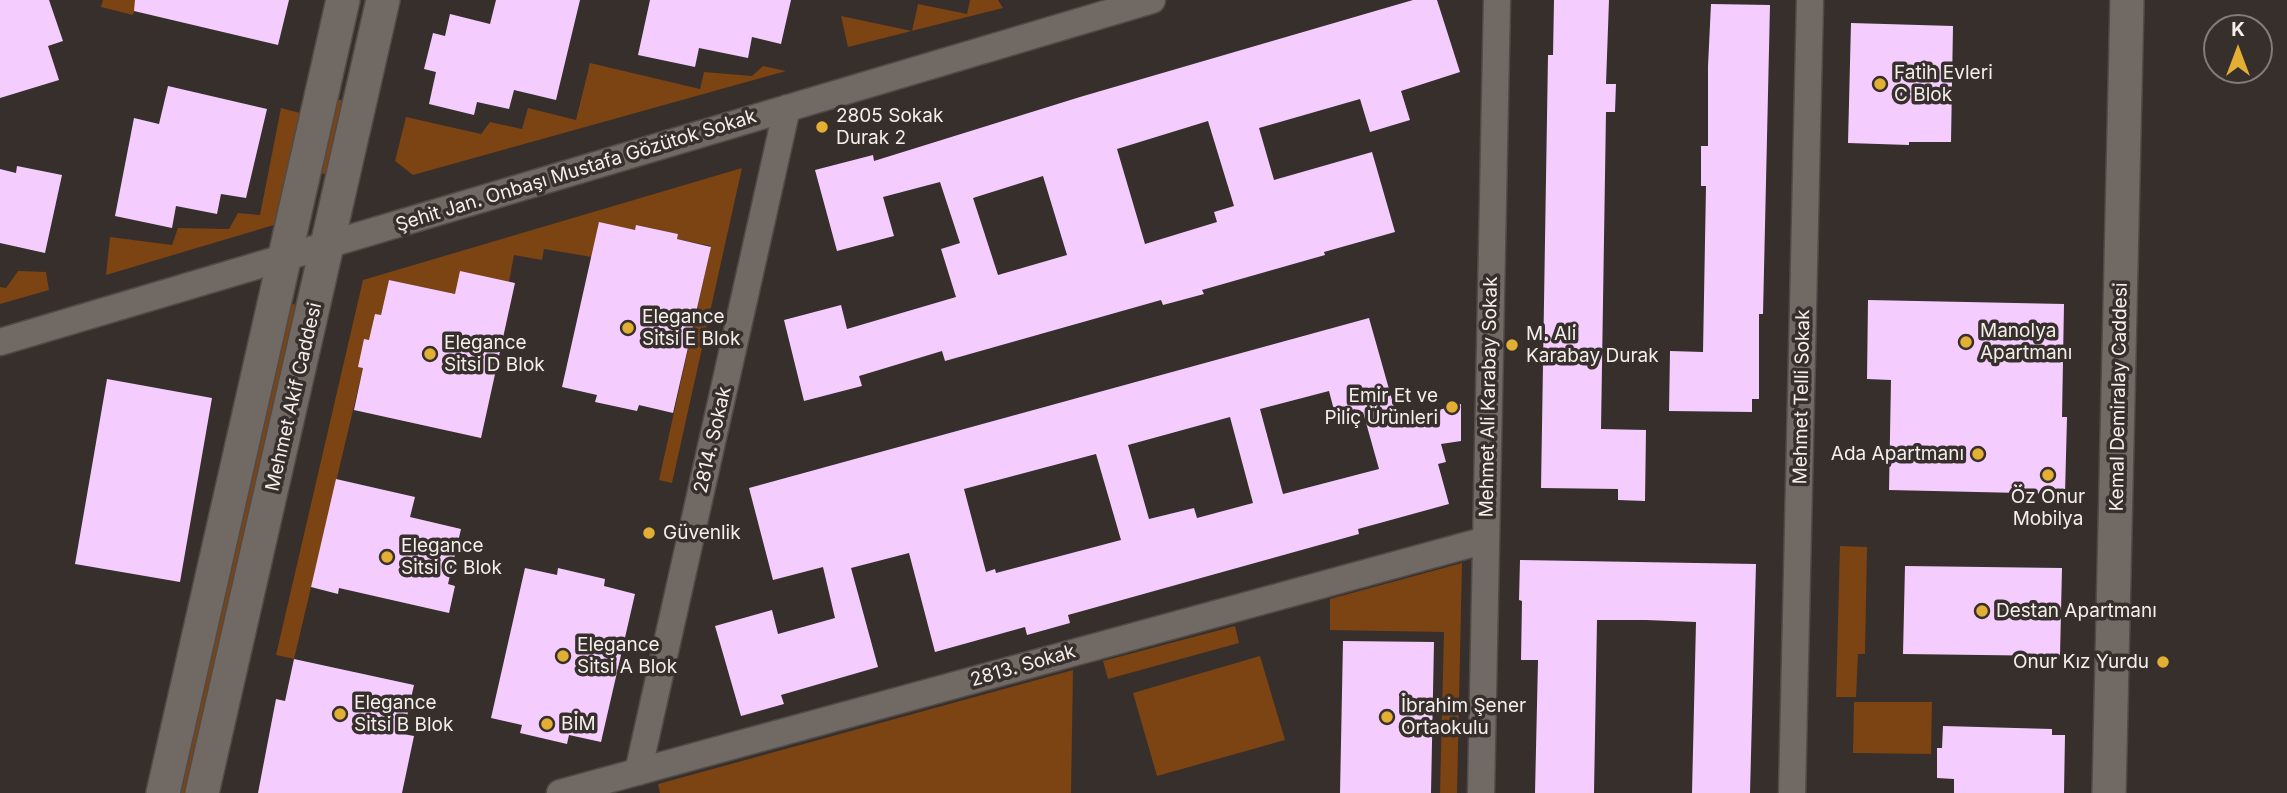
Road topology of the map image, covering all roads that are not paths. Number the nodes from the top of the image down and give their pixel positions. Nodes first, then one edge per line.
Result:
1 (343, 0) edge
2 (383, 0) edge
3 (1152, 0) edge
4 (1497, 0) edge
5 (1810, 0) edge
6 (2127, 0) edge
7 (787, 108) junction
8 (329, 244) junction
9 (286, 257) junction
10 (0, 342) edge
11 (1486, 540) junction
12 (638, 772) junction
13 (163, 793) edge
14 (202, 793) edge
15 (560, 793) edge
16 (1481, 793) edge
17 (1792, 793) edge
18 (2109, 793) edge

1 - 9 street, Mehmet Akif Caddesi
2 - 8 street, Mehmet Akif Caddesi
3 - 7 street, Şehit Jan. Onbaşı Mustafa Gözütok Sokak
4 - 11 street, Mehmet Ali Karabay Sokak
5 - 17 street, Mehmet Telli Sokak
6 - 18 street, Kemal Demiralay Caddesi
7 - 8 street, Şehit Jan. Onbaşı Mustafa Gözütok Sokak
7 - 12 street, 2814. Sokak
8 - 9 street, Şehit Jan. Onbaşı Mustafa Gözütok Sokak
8 - 14 street, Mehmet Akif Caddesi
9 - 10 street, Şehit Jan. Onbaşı Mustafa Gözütok Sokak
9 - 13 street, Mehmet Akif Caddesi
11 - 12 street, 2813. Sokak
11 - 16 street, Mehmet Ali Karabay Sokak
12 - 15 street, 2813. Sokak

